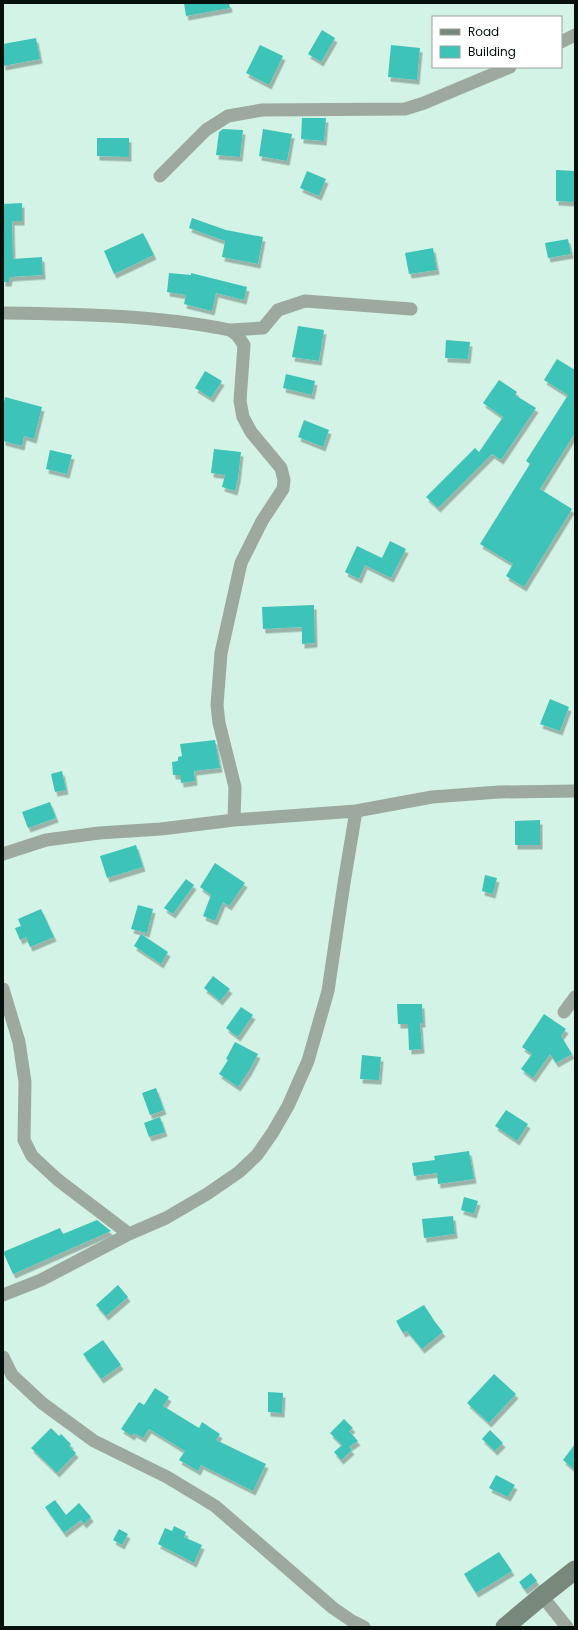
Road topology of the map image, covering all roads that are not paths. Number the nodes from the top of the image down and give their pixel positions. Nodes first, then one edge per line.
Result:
1 (575, 35) edge
2 (562, 42) edge
3 (508, 68) edge
4 (160, 176) dead end
5 (411, 309) dead end
6 (3, 313) edge
7 (230, 330) junction
8 (575, 790) edge
9 (356, 811) junction
10 (234, 820) junction
11 (3, 854) edge
12 (3, 989) edge
13 (575, 997) edge
14 (564, 1012) dead end
15 (129, 1234) junction
16 (3, 1295) edge
17 (3, 1357) edge
18 (575, 1570) edge
19 (542, 1596) junction
20 (364, 1627) edge
21 (506, 1627) edge
22 (567, 1627) edge

1 - 2 street
3 - 4 street
5 - 7 street
6 - 7 street
7 - 10 street
8 - 9 street
9 - 10 street
9 - 15 street
10 - 11 street
12 - 15 street
13 - 14 street
15 - 16 street
17 - 20 street
18 - 19 main road
19 - 21 main road
19 - 22 street

